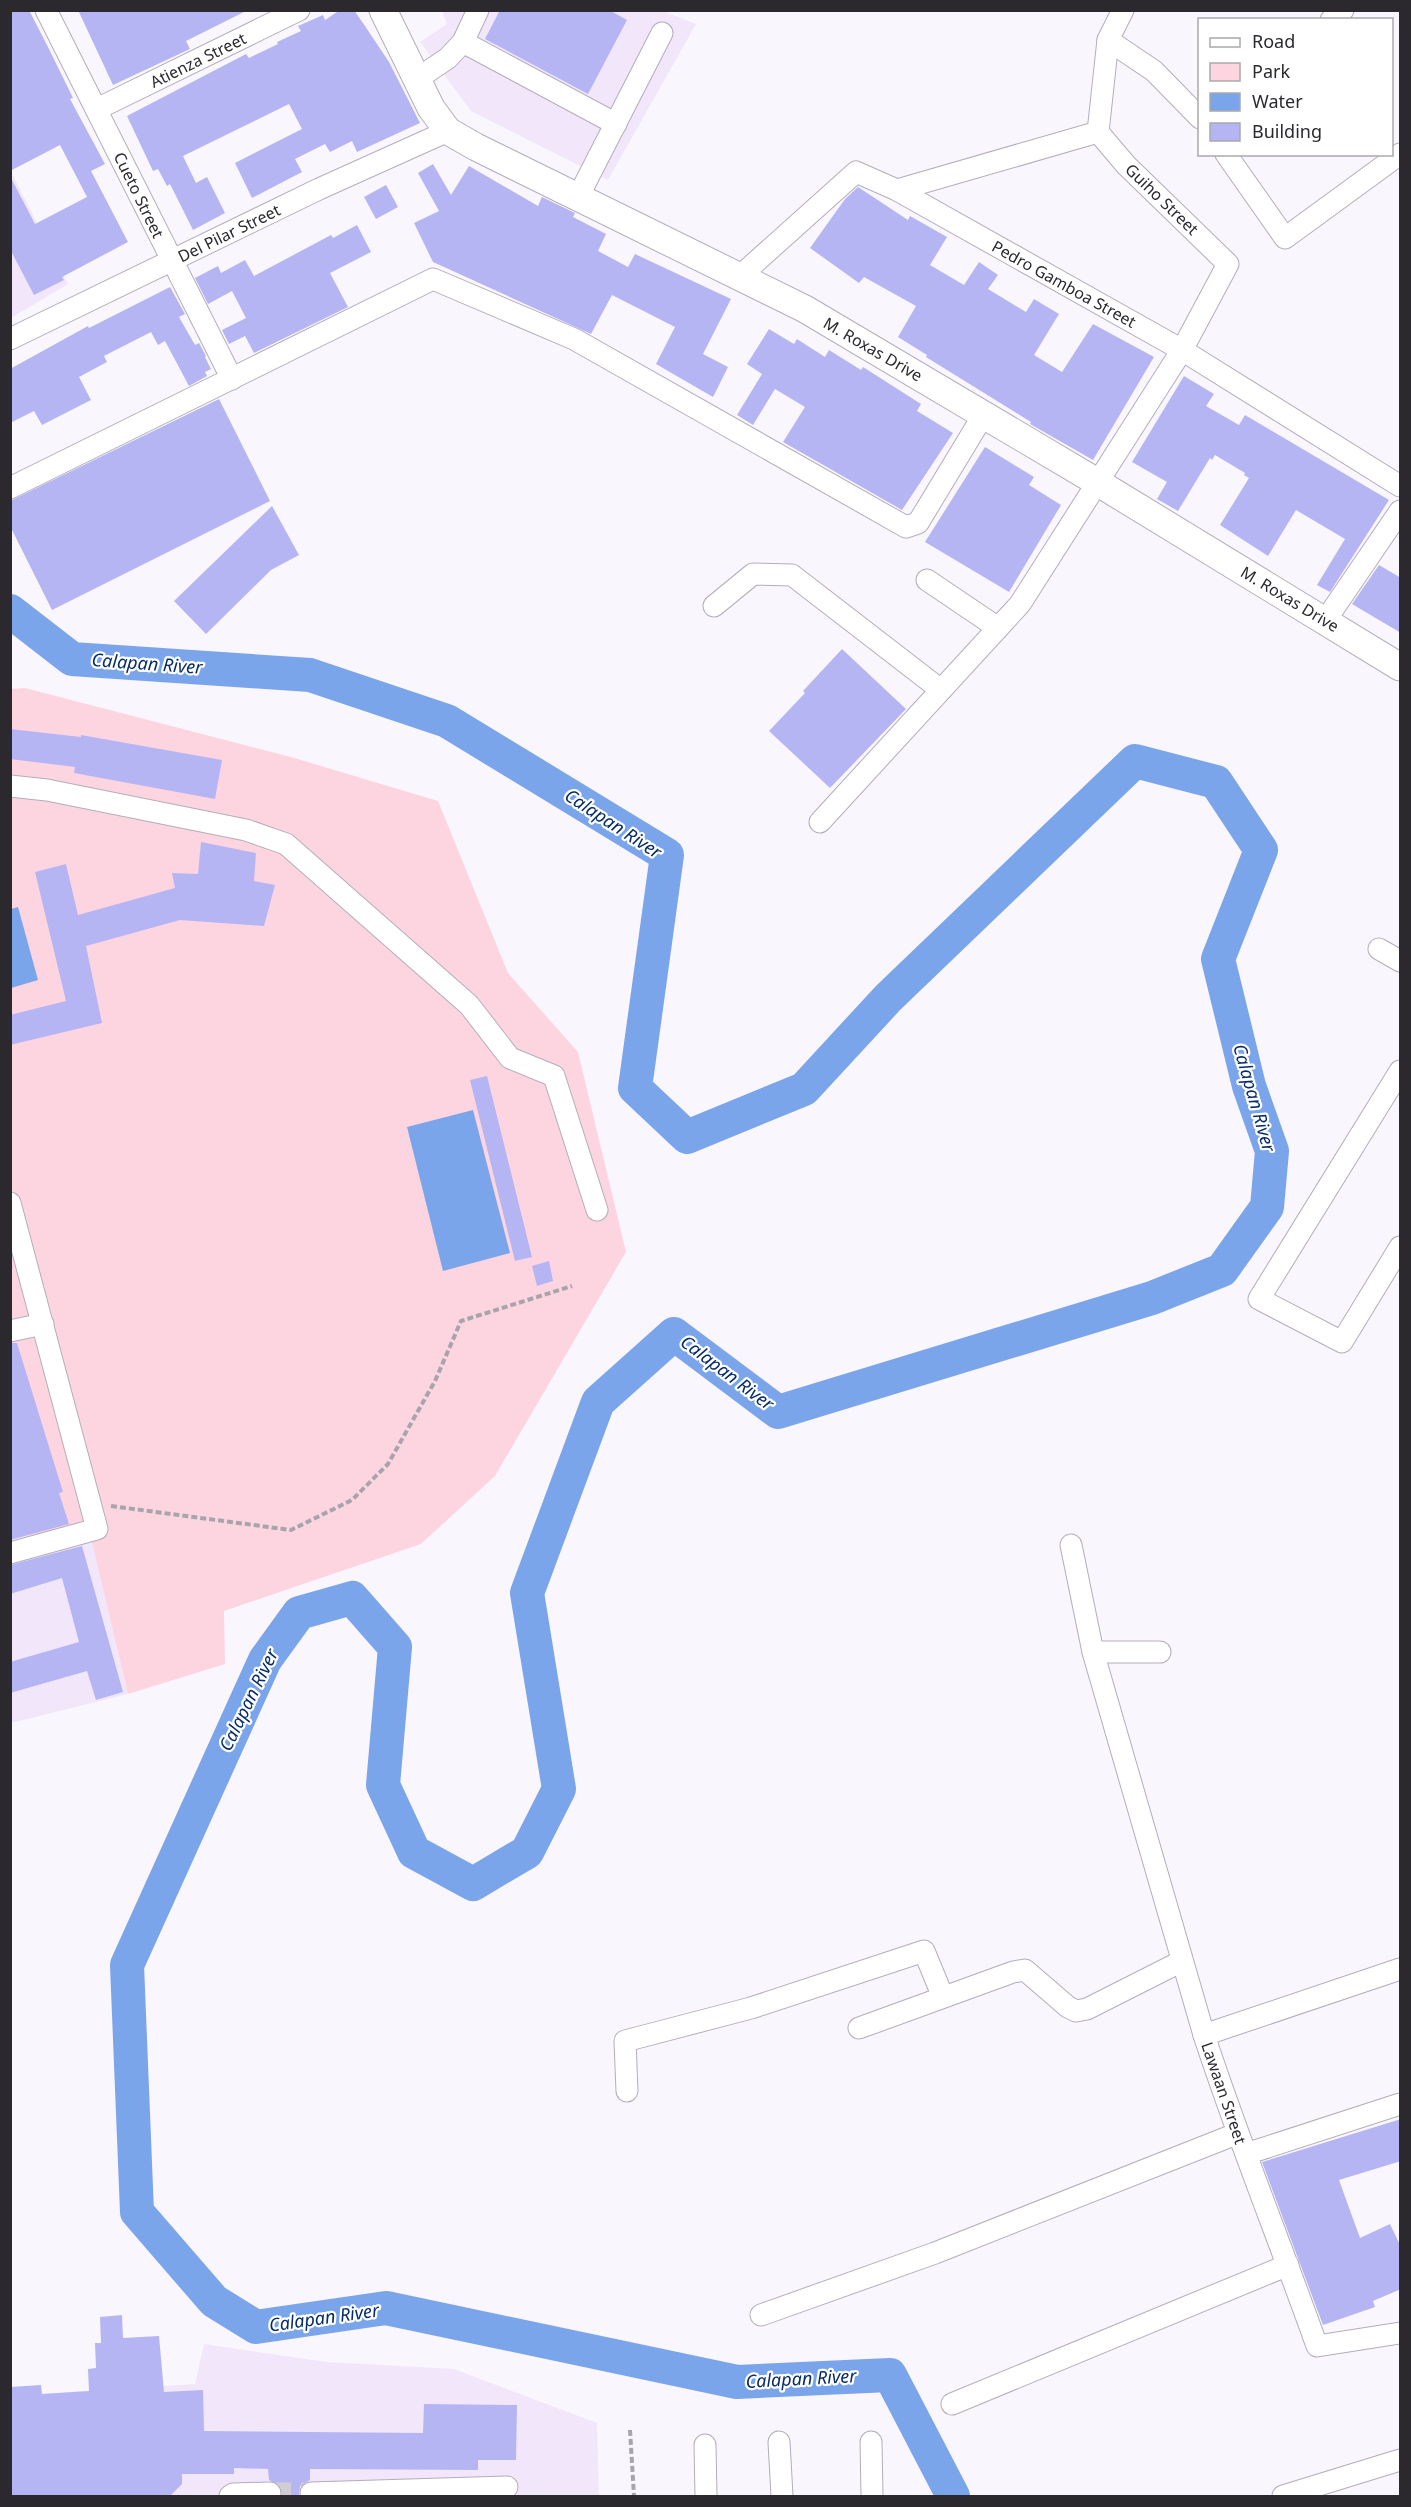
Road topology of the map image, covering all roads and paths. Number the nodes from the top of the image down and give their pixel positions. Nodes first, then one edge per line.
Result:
1 (46, 10) edge
2 (299, 10) edge
3 (383, 10) edge
4 (478, 10) edge
5 (1124, 10) edge
6 (662, 33) dead end
7 (1108, 39) junction
8 (463, 42) junction
9 (417, 79) junction
10 (97, 109) junction
11 (1198, 116) edge
12 (616, 124) junction
13 (448, 131) junction
14 (1098, 132) junction
15 (1401, 154) edge
16 (1227, 156) edge
17 (897, 190) junction
18 (578, 197) junction
19 (172, 261) junction
20 (739, 277) junction
21 (10, 339) edge
22 (1182, 350) junction
23 (232, 379) junction
24 (984, 414) junction
25 (1097, 482) junction
26 (1401, 486) edge
27 (10, 488) edge
28 (1401, 511) edge
29 (927, 580) dead end
30 (714, 606) dead end
31 (1325, 621) junction
32 (998, 628) junction
33 (1401, 667) edge
34 (941, 690) junction
35 (10, 786) edge
36 (820, 822) dead end
37 (1379, 949) dead end
38 (1401, 961) edge
39 (1401, 1071) edge
40 (10, 1203) edge
41 (597, 1210) dead end
42 (1401, 1247) edge
43 (1394, 1277) edge
44 (572, 1286) dead end
45 (43, 1324) junction
46 (10, 1331) edge
47 (90, 1503) junction
48 (1071, 1545) dead end
49 (10, 1553) edge
50 (1093, 1652) junction
51 (1160, 1652) dead end
52 (1182, 1961) junction
53 (1401, 1969) edge
54 (943, 1997) junction
55 (859, 2028) dead end
56 (1204, 2035) junction
57 (627, 2091) dead end
58 (1401, 2104) edge
59 (1236, 2134) junction
60 (1246, 2154) junction
61 (1288, 2265) junction
62 (761, 2315) dead end
63 (1401, 2333) edge
64 (952, 2404) dead end
65 (630, 2430) dead end
66 (779, 2442) dead end
67 (871, 2442) dead end
68 (705, 2445) dead end
69 (1401, 2460) edge
70 (507, 2487) dead end
71 (270, 2493) dead end
72 (311, 2493) dead end
73 (230, 2496) edge
74 (634, 2496) edge
75 (706, 2496) edge
76 (782, 2496) edge
77 (872, 2496) edge
78 (1284, 2496) edge

1 - 10 street, Cueto Street
2 - 10 street, Atienza Street
3 - 9 main road, M. Roxas Drive
4 - 8 street
5 - 7 street
6 - 12 street
7 - 11 street
7 - 14 street
8 - 9 street
8 - 12 street
9 - 13 main road, M. Roxas Drive
10 - 19 street, Cueto Street
12 - 18 street
13 - 18 main road, M. Roxas Drive
13 - 19 street, Del Pilar Street
14 - 17 street
14 - 22 street, Guiho Street
15 - 16 street
17 - 20 street, Pedro Gamboa Street
17 - 22 street, Pedro Gamboa Street
18 - 20 main road, M. Roxas Drive
19 - 21 street, Del Pilar Street
19 - 23 street, Cueto Street
20 - 24 main road, M. Roxas Drive
22 - 25 street
22 - 26 street, Pedro Gamboa Street
23 - 24 street
23 - 27 street
24 - 25 main road, M. Roxas Drive
25 - 31 main road, M. Roxas Drive
25 - 32 street
28 - 31 street
29 - 32 street
30 - 34 street
31 - 33 main road, M. Roxas Drive
32 - 34 street
34 - 36 street
35 - 41 street
37 - 38 street
39 - 43 street
40 - 45 street
42 - 43 street
44 - 47 path
45 - 46 street
45 - 47 street
47 - 49 street
48 - 50 street
50 - 51 street
50 - 52 street
52 - 54 street
52 - 56 street
53 - 56 street, Lawaan Street
54 - 55 street
54 - 57 street
56 - 59 street, Lawaan Street
58 - 60 street
59 - 60 street, Lawaan Street
59 - 62 street
60 - 61 street, Lawaan Street
61 - 63 street, Lawaan Street
61 - 64 street
65 - 74 path
66 - 76 street
67 - 77 street
68 - 75 street
69 - 78 street
70 - 72 street
71 - 73 street

